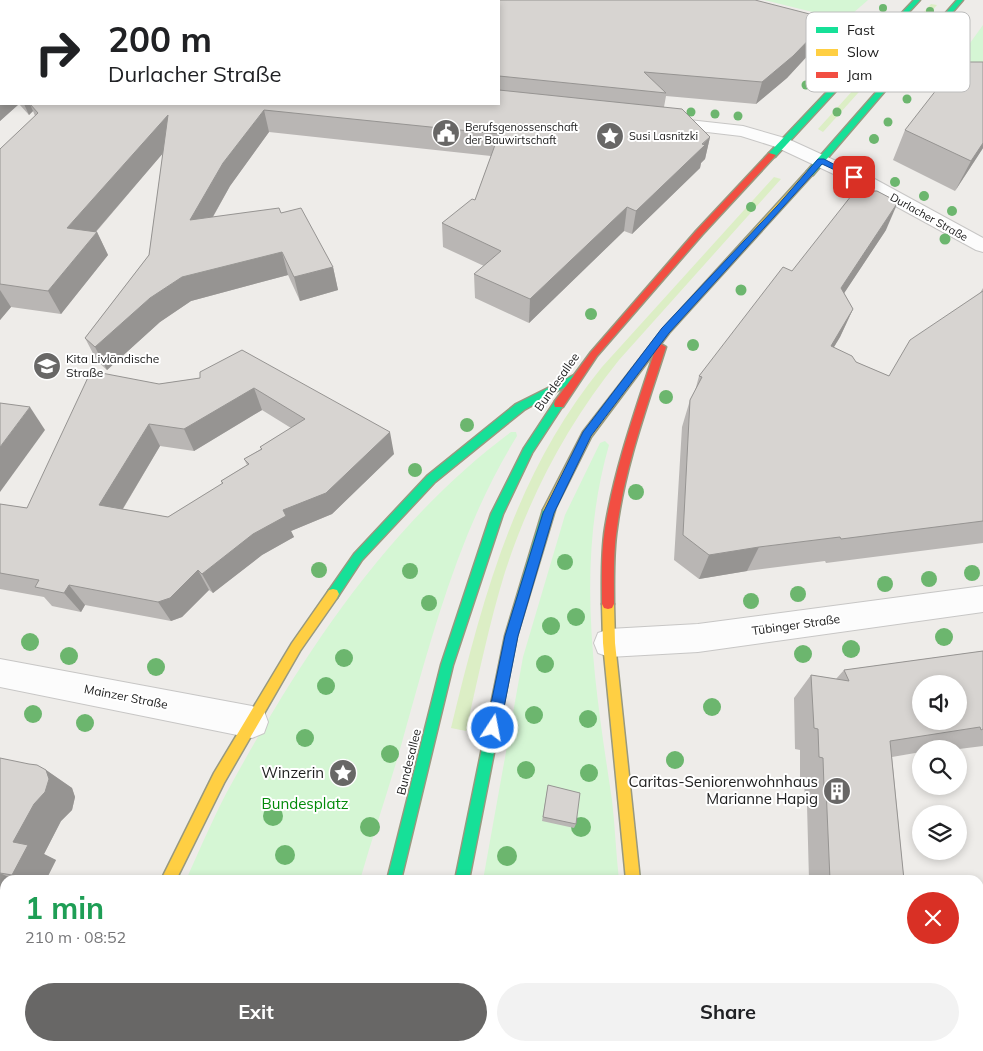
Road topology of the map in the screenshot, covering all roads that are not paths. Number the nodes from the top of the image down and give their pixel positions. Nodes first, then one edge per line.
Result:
1 (731, 0) edge
2 (917, 0) edge
3 (960, 0) edge
4 (906, 12) edge
5 (950, 12) edge
6 (806, 20) edge
7 (830, 92) edge
8 (881, 92) edge
9 (644, 120) edge
10 (782, 143) junction
11 (821, 161) junction
12 (983, 246) edge
13 (666, 330) junction
14 (578, 376) junction
15 (983, 599) edge
16 (609, 643) junction
17 (0, 673) edge
18 (252, 722) junction
19 (170, 875) edge
20 (395, 875) edge
21 (463, 875) edge
22 (633, 875) edge

1 - 6 street
2 - 4 main road, Bundesallee
3 - 5 main road
7 - 10 main road, Bundesallee
8 - 11 main road
9 - 10 street, Durlacher Straße
10 - 11 street, Durlacher Straße
10 - 14 main road, Bundesallee
11 - 12 street, Durlacher Straße
11 - 13 main road
13 - 16 main road
13 - 21 main road
14 - 18 main road
14 - 20 main road, Bundesallee
15 - 16 street, Tübinger Straße
16 - 22 main road
17 - 18 street, Mainzer Straße
18 - 19 main road

